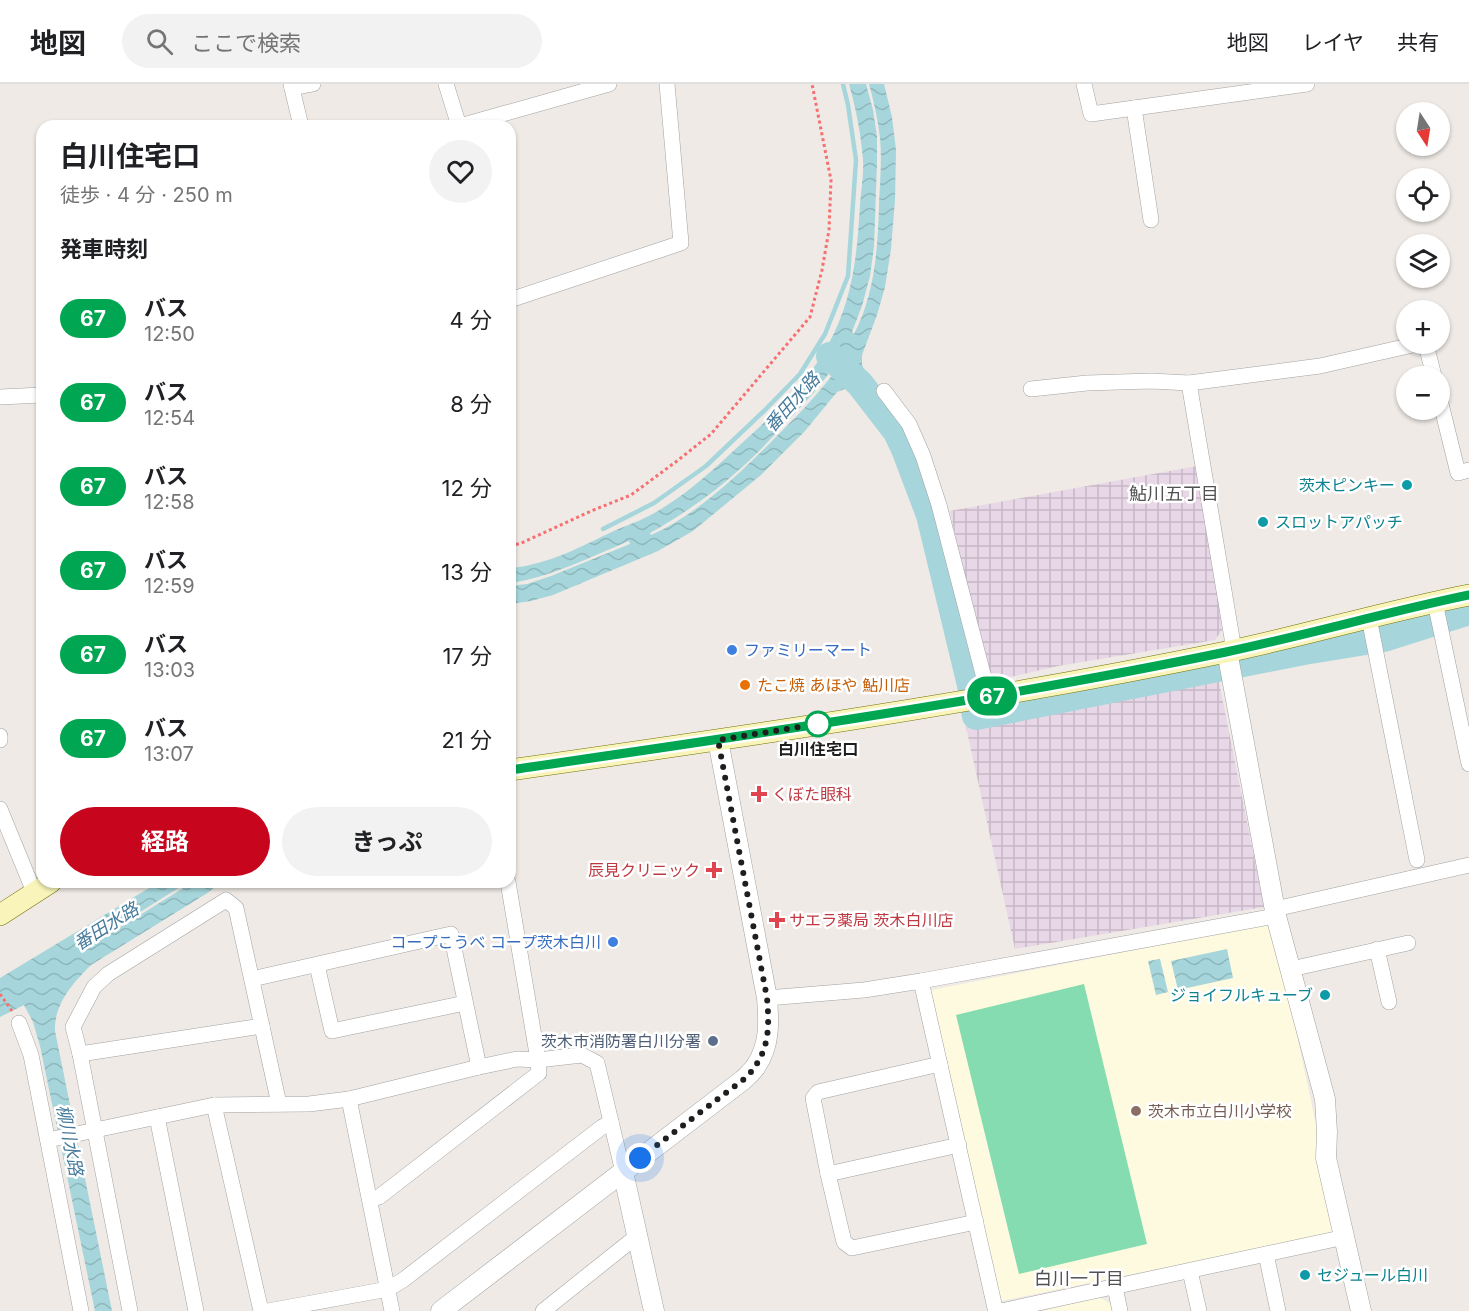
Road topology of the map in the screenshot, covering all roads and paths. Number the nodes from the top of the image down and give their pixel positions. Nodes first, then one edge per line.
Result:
1 (313, 84) edge
2 (446, 84) edge
3 (609, 84) edge
4 (667, 84) edge
5 (812, 84) edge
6 (1084, 84) edge
7 (1307, 84) edge
8 (292, 86) edge
9 (1134, 108) junction
10 (300, 120) edge
11 (457, 120) edge
12 (480, 120) edge
13 (1151, 220) dead end
14 (516, 298) edge
15 (1431, 366) edge
16 (1189, 383) junction
17 (1031, 389) dead end
18 (884, 391) dead end
19 (36, 395) edge
20 (0, 397) edge
21 (1445, 420) edge
22 (1469, 471) edge
23 (516, 544) edge
24 (1468, 598) edge
25 (1438, 614) junction
26 (1372, 632) junction
27 (1231, 651) junction
28 (978, 699) junction
29 (718, 740) junction
30 (1469, 764) edge
31 (516, 769) edge
32 (0, 809) edge
33 (1417, 860) dead end
34 (1469, 865) edge
35 (36, 874) edge
36 (41, 888) edge
37 (509, 888) edge
38 (1276, 912) junction
39 (0, 915) edge
40 (1408, 943) dead end
41 (1377, 949) junction
42 (317, 965) junction
43 (1291, 969) junction
44 (252, 979) junction
45 (921, 981) junction
46 (0, 994) edge
47 (767, 998) junction
48 (1389, 1002) dead end
49 (465, 1003) junction
50 (19, 1023) joint
51 (262, 1026) junction
52 (80, 1054) junction
53 (538, 1060) junction
54 (940, 1064) junction
55 (479, 1067) junction
56 (349, 1099) junction
57 (279, 1104) junction
58 (214, 1106) junction
59 (156, 1118) junction
60 (611, 1122) junction
61 (90, 1131) junction
62 (53, 1139) junction
63 (958, 1145) junction
64 (623, 1172) junction
65 (828, 1174) junction
66 (370, 1200) junction
67 (976, 1222) junction
68 (637, 1236) junction
69 (1345, 1237) junction
70 (1266, 1254) junction
71 (1191, 1271) junction
72 (1115, 1287) junction
73 (388, 1289) junction
74 (81, 1311) edge
75 (130, 1311) edge
76 (196, 1311) edge
77 (261, 1311) edge
78 (268, 1311) edge
79 (392, 1311) edge
80 (441, 1311) edge
81 (543, 1311) edge
82 (654, 1311) edge
83 (1120, 1311) edge
84 (1199, 1311) edge
85 (1278, 1311) edge
86 (1361, 1311) edge

1 - 8 street
2 - 11 street
3 - 12 street
4 - 14 street
5 - 23 path
6 - 9 street
7 - 9 street
8 - 10 street
9 - 13 street
15 - 16 street
16 - 17 street
16 - 27 street
18 - 28 street
19 - 20 street
21 - 22 street
24 - 25 main road
25 - 26 main road
25 - 30 street
26 - 27 main road
26 - 33 street
27 - 28 main road
27 - 38 street
28 - 29 main road
29 - 31 main road
29 - 47 street
32 - 35 street
34 - 38 street
36 - 39 main road
37 - 53 street
38 - 43 street
38 - 45 street
40 - 41 street
41 - 43 street
41 - 48 street
42 - 44 street
42 - 49 street
42 - 49 street
43 - 69 street
44 - 51 street
44 - 52 street
45 - 47 street
45 - 54 street
46 - 50 path
47 - 64 street
49 - 55 street
50 - 62 street
51 - 52 street
51 - 57 street
52 - 61 street
53 - 55 street
53 - 60 street
53 - 66 street
54 - 63 street
54 - 65 street
55 - 56 street
56 - 57 street
56 - 66 street
57 - 58 street
58 - 59 street
58 - 77 street
59 - 61 street
59 - 76 street
60 - 64 street
60 - 73 street
61 - 62 street
61 - 75 street
62 - 74 street
63 - 65 street
63 - 67 street
64 - 68 street
64 - 80 street
65 - 67 street
66 - 73 street
67 - 72 street
68 - 81 street
68 - 82 street
69 - 70 street
69 - 86 street
70 - 71 street
70 - 85 street
71 - 72 street
71 - 84 street
72 - 83 street
73 - 78 street
73 - 79 street

